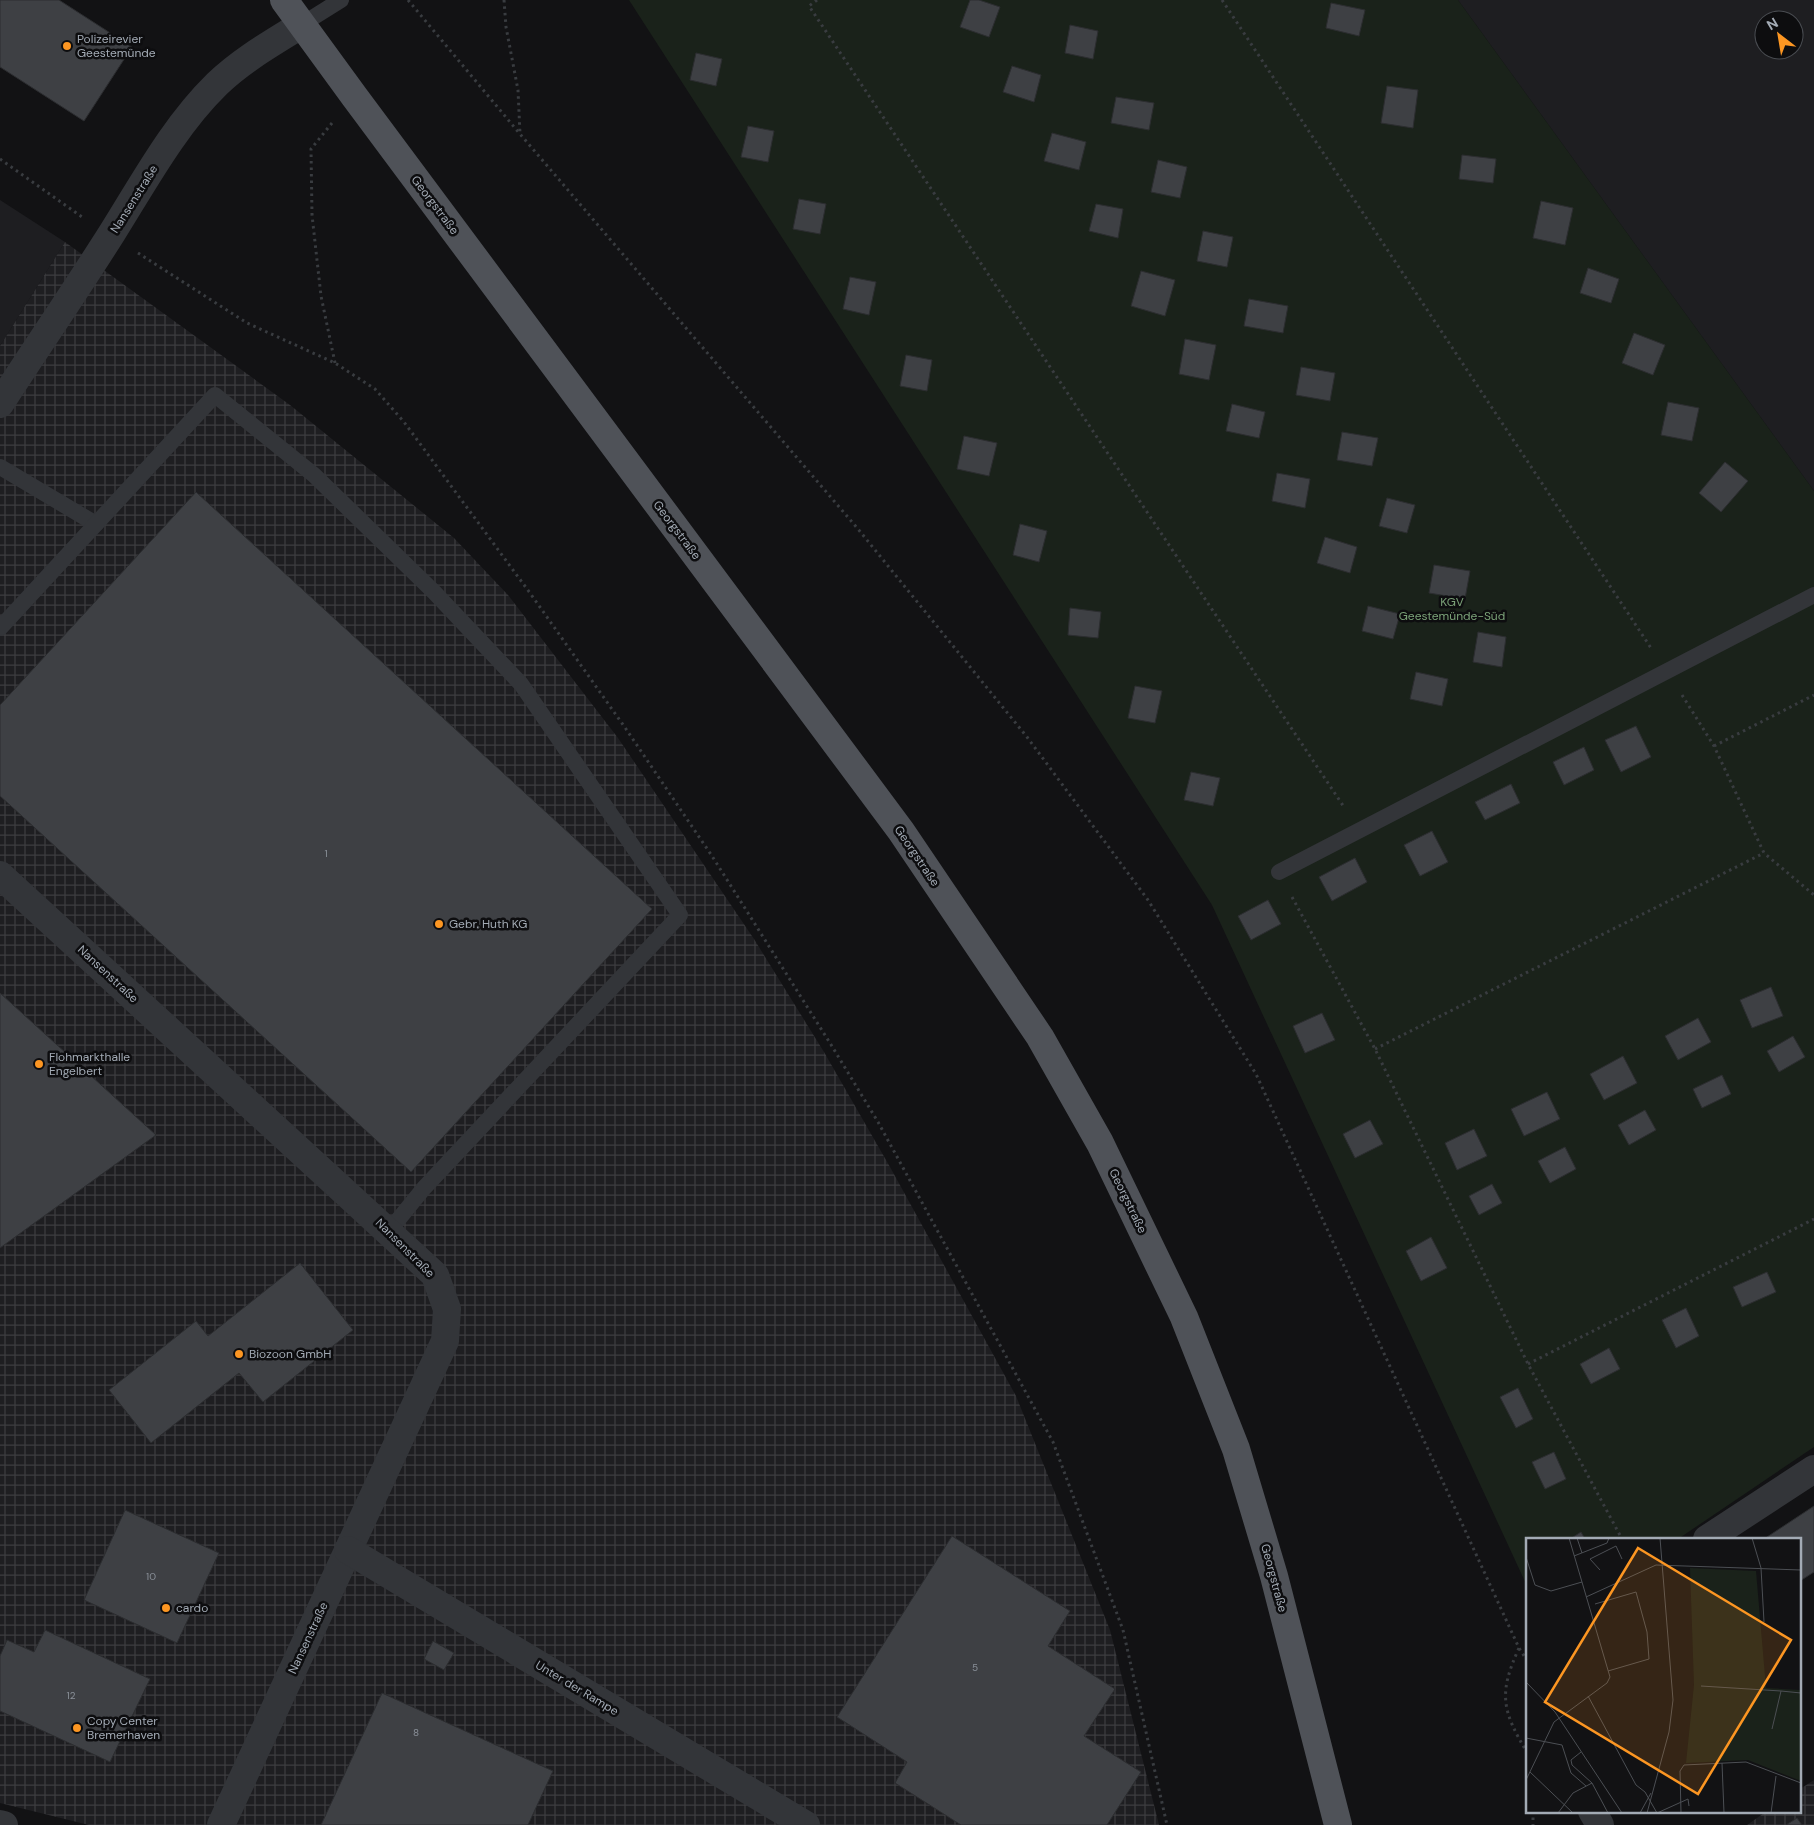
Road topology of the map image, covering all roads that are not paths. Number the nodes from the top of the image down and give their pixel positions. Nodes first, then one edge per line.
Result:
1 (284, 0) edge
2 (341, 0) edge
3 (301, 25) junction
4 (0, 404) edge
5 (0, 467) edge
6 (96, 524) junction
7 (1814, 595) edge
8 (0, 628) edge
9 (1279, 872) road end
10 (0, 875) edge
11 (389, 1231) junction
12 (1814, 1469) edge
13 (1709, 1538) edge
14 (348, 1550) junction
15 (1593, 1812) edge
16 (0, 1824) edge
17 (1338, 1824) edge
18 (4, 1825) edge
19 (221, 1825) edge
20 (806, 1825) edge
21 (1600, 1825) edge

1 - 3 main road, Georgstraße
2 - 3 lane
3 - 4 street, Nansenstraße
3 - 17 main road, Georgstraße
5 - 6 lane
6 - 8 lane
6 - 11 lane
7 - 9 lane
10 - 11 street, Nansenstraße
11 - 14 street, Nansenstraße
12 - 13 street
14 - 19 street, Nansenstraße
14 - 20 street, Unter der Rampe
15 - 21 street
16 - 18 street

